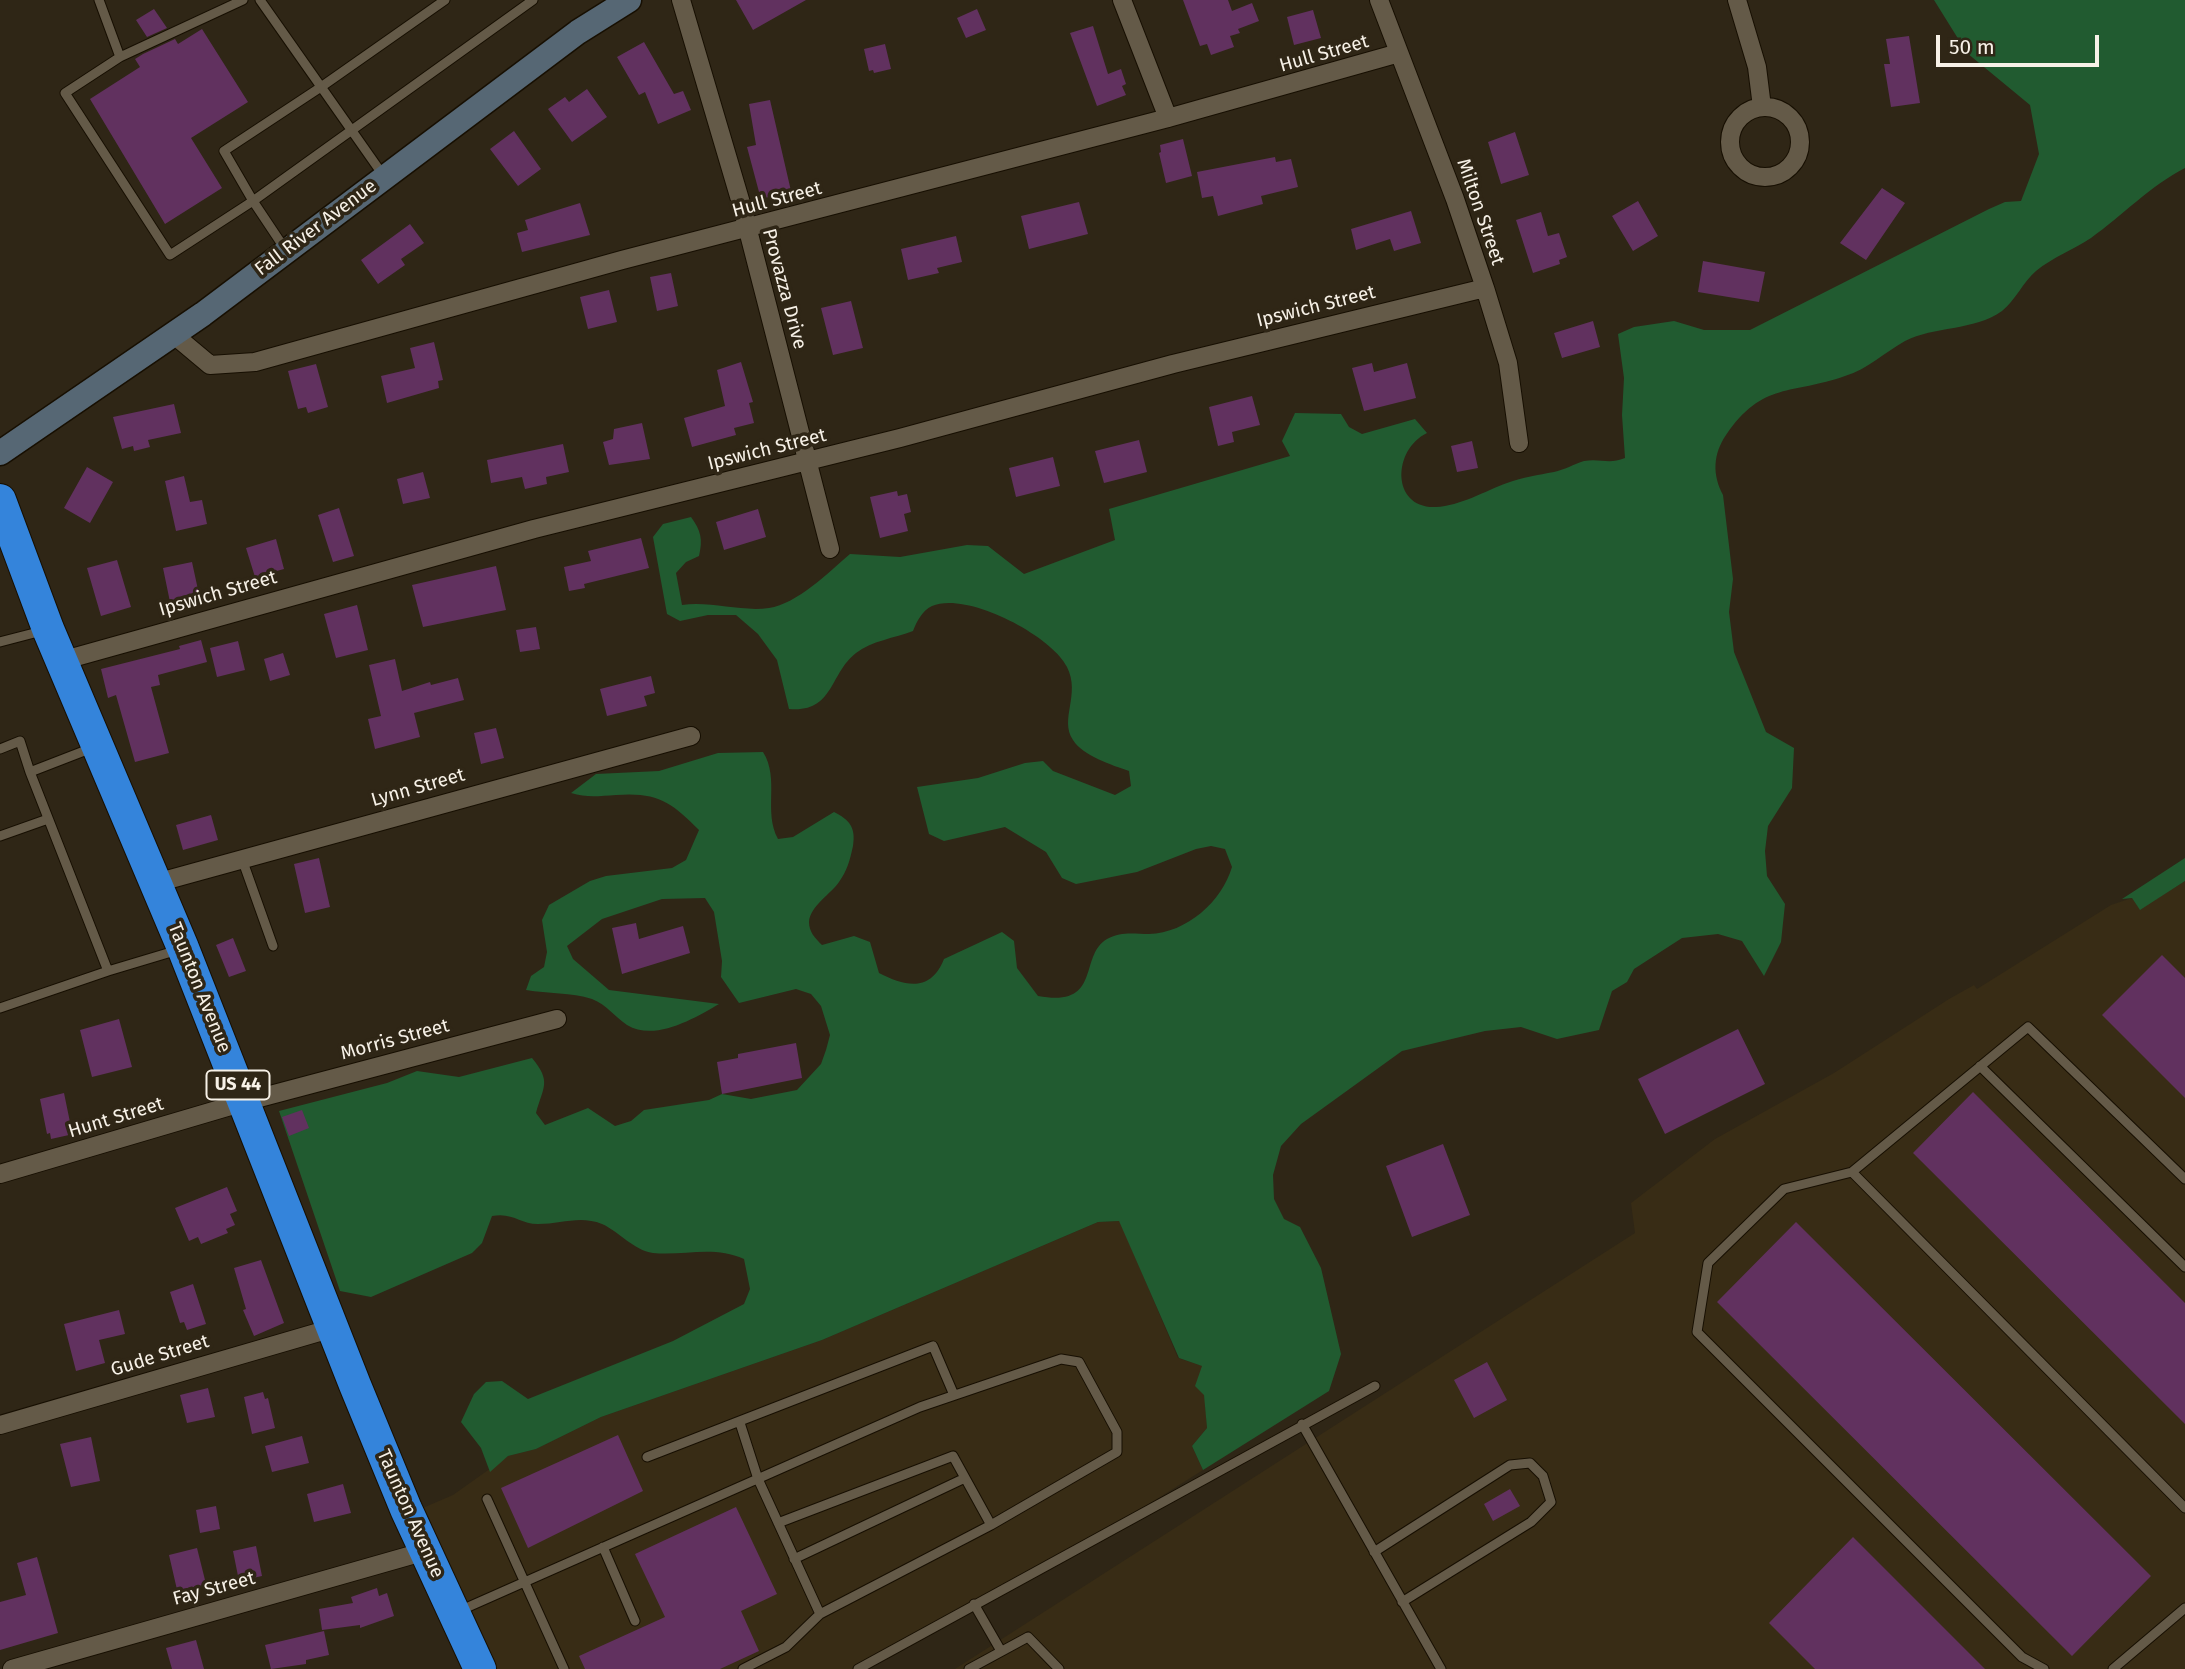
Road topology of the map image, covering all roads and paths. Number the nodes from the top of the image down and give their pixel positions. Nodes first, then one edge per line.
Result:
1 (99, 0) edge
2 (243, 0) edge
3 (260, 0) edge
4 (445, 0) edge
5 (533, 0) edge
6 (629, 0) edge
7 (681, 0) edge
8 (1122, 0) edge
9 (1380, 0) edge
10 (1737, 0) edge
11 (1399, 53) junction
12 (120, 57) junction
13 (321, 88) junction
14 (1762, 107) junction
15 (1168, 118) junction
16 (350, 128) junction
17 (384, 177) junction
18 (253, 201) junction
19 (746, 230) junction
20 (286, 251) junction
21 (1485, 288) junction
22 (173, 334) junction
23 (1519, 443) dead end
24 (0, 453) edge
25 (806, 461) junction
26 (0, 500) edge
27 (830, 549) dead end
28 (48, 629) junction
29 (0, 642) edge
30 (61, 661) junction
31 (691, 736) dead end
32 (96, 747) junction
33 (0, 749) edge
34 (30, 772) junction
35 (48, 819) junction
36 (0, 836) edge
37 (242, 859) junction
38 (156, 883) junction
39 (272, 946) dead end
40 (183, 948) junction
41 (108, 971) junction
42 (1, 1006) edge
43 (557, 1019) dead end
44 (1980, 1066) junction
45 (244, 1102) junction
46 (1852, 1172) junction
47 (0, 1174) edge
48 (2185, 1178) edge
49 (2185, 1267) edge
50 (333, 1328) junction
51 (1375, 1386) dead end
52 (954, 1395) junction
53 (740, 1423) junction
54 (1301, 1424) junction
55 (0, 1425) edge
56 (647, 1457) dead end
57 (965, 1478) junction
58 (758, 1479) junction
59 (487, 1499) dead end
60 (2185, 1508) edge
61 (778, 1523) junction
62 (991, 1525) junction
63 (603, 1547) junction
64 (426, 1551) junction
65 (1374, 1552) junction
66 (794, 1559) junction
67 (523, 1583) junction
68 (1402, 1602) junction
69 (974, 1604) junction
70 (2185, 1608) edge
71 (455, 1613) junction
72 (820, 1615) junction
73 (635, 1621) dead end
74 (1001, 1651) junction
75 (12, 1669) edge
76 (480, 1669) edge
77 (564, 1669) edge
78 (743, 1669) edge
79 (858, 1669) edge
80 (969, 1669) edge
81 (1059, 1669) edge
82 (1441, 1669) edge
83 (2044, 1669) edge
84 (2113, 1669) edge

1 - 12 lane
2 - 12 lane
3 - 13 lane
4 - 13 lane
5 - 16 lane
6 - 17 main road, Fall River Avenue
7 - 19 street, Provazza Drive
8 - 15 street
9 - 11 street, Milton Street
10 - 14 street
11 - 15 street, Hull Street
11 - 21 street, Milton Street
12 - 18 lane
13 - 16 lane
13 - 18 lane
14 - 14 street
15 - 19 street, Hull Street
16 - 17 lane
16 - 18 lane
17 - 20 main road, Fall River Avenue
18 - 20 lane
19 - 22 street, Hull Street
19 - 25 street, Provazza Drive
20 - 22 main road, Fall River Avenue
21 - 23 street, Milton Street
21 - 25 street, Ipswich Street
22 - 24 main road, Fall River Avenue
25 - 27 street, Provazza Drive
25 - 30 street, Ipswich Street
26 - 28 highway, Taunton Avenue / US 44
28 - 29 lane
28 - 30 highway, Taunton Avenue / US 44
30 - 32 highway, Taunton Avenue / US 44
31 - 37 street, Lynn Street
32 - 34 lane
32 - 38 highway, Taunton Avenue / US 44
33 - 34 lane
34 - 35 lane
35 - 36 lane
35 - 41 lane
37 - 38 street, Lynn Street
37 - 39 lane
38 - 40 highway, Taunton Avenue / US 44
40 - 41 lane
40 - 45 highway, Taunton Avenue / US 44
41 - 42 lane
43 - 45 street, Morris Street
44 - 46 lane
44 - 48 lane
44 - 49 lane
45 - 47 street, Hunt Street
45 - 50 highway, Taunton Avenue / US 44
46 - 60 lane
46 - 83 lane
50 - 55 street, Gude Street
50 - 64 highway, Taunton Avenue / US 44
51 - 54 lane
52 - 53 lane
52 - 58 lane
52 - 62 lane
53 - 56 lane
53 - 58 lane
54 - 65 lane
54 - 69 lane
57 - 61 lane
57 - 62 lane
57 - 66 lane
58 - 61 lane
58 - 63 lane
59 - 67 lane
61 - 66 lane
62 - 72 lane
63 - 67 lane
63 - 73 lane
64 - 71 highway, Taunton Avenue / US 44
64 - 75 street, Fay Street
65 - 68 lane
65 - 68 lane
66 - 72 lane
67 - 71 lane
67 - 77 lane
68 - 82 lane
69 - 74 lane
69 - 79 lane
70 - 84 lane
71 - 76 highway, Taunton Avenue / US 44
72 - 78 lane
74 - 80 lane
74 - 81 lane

